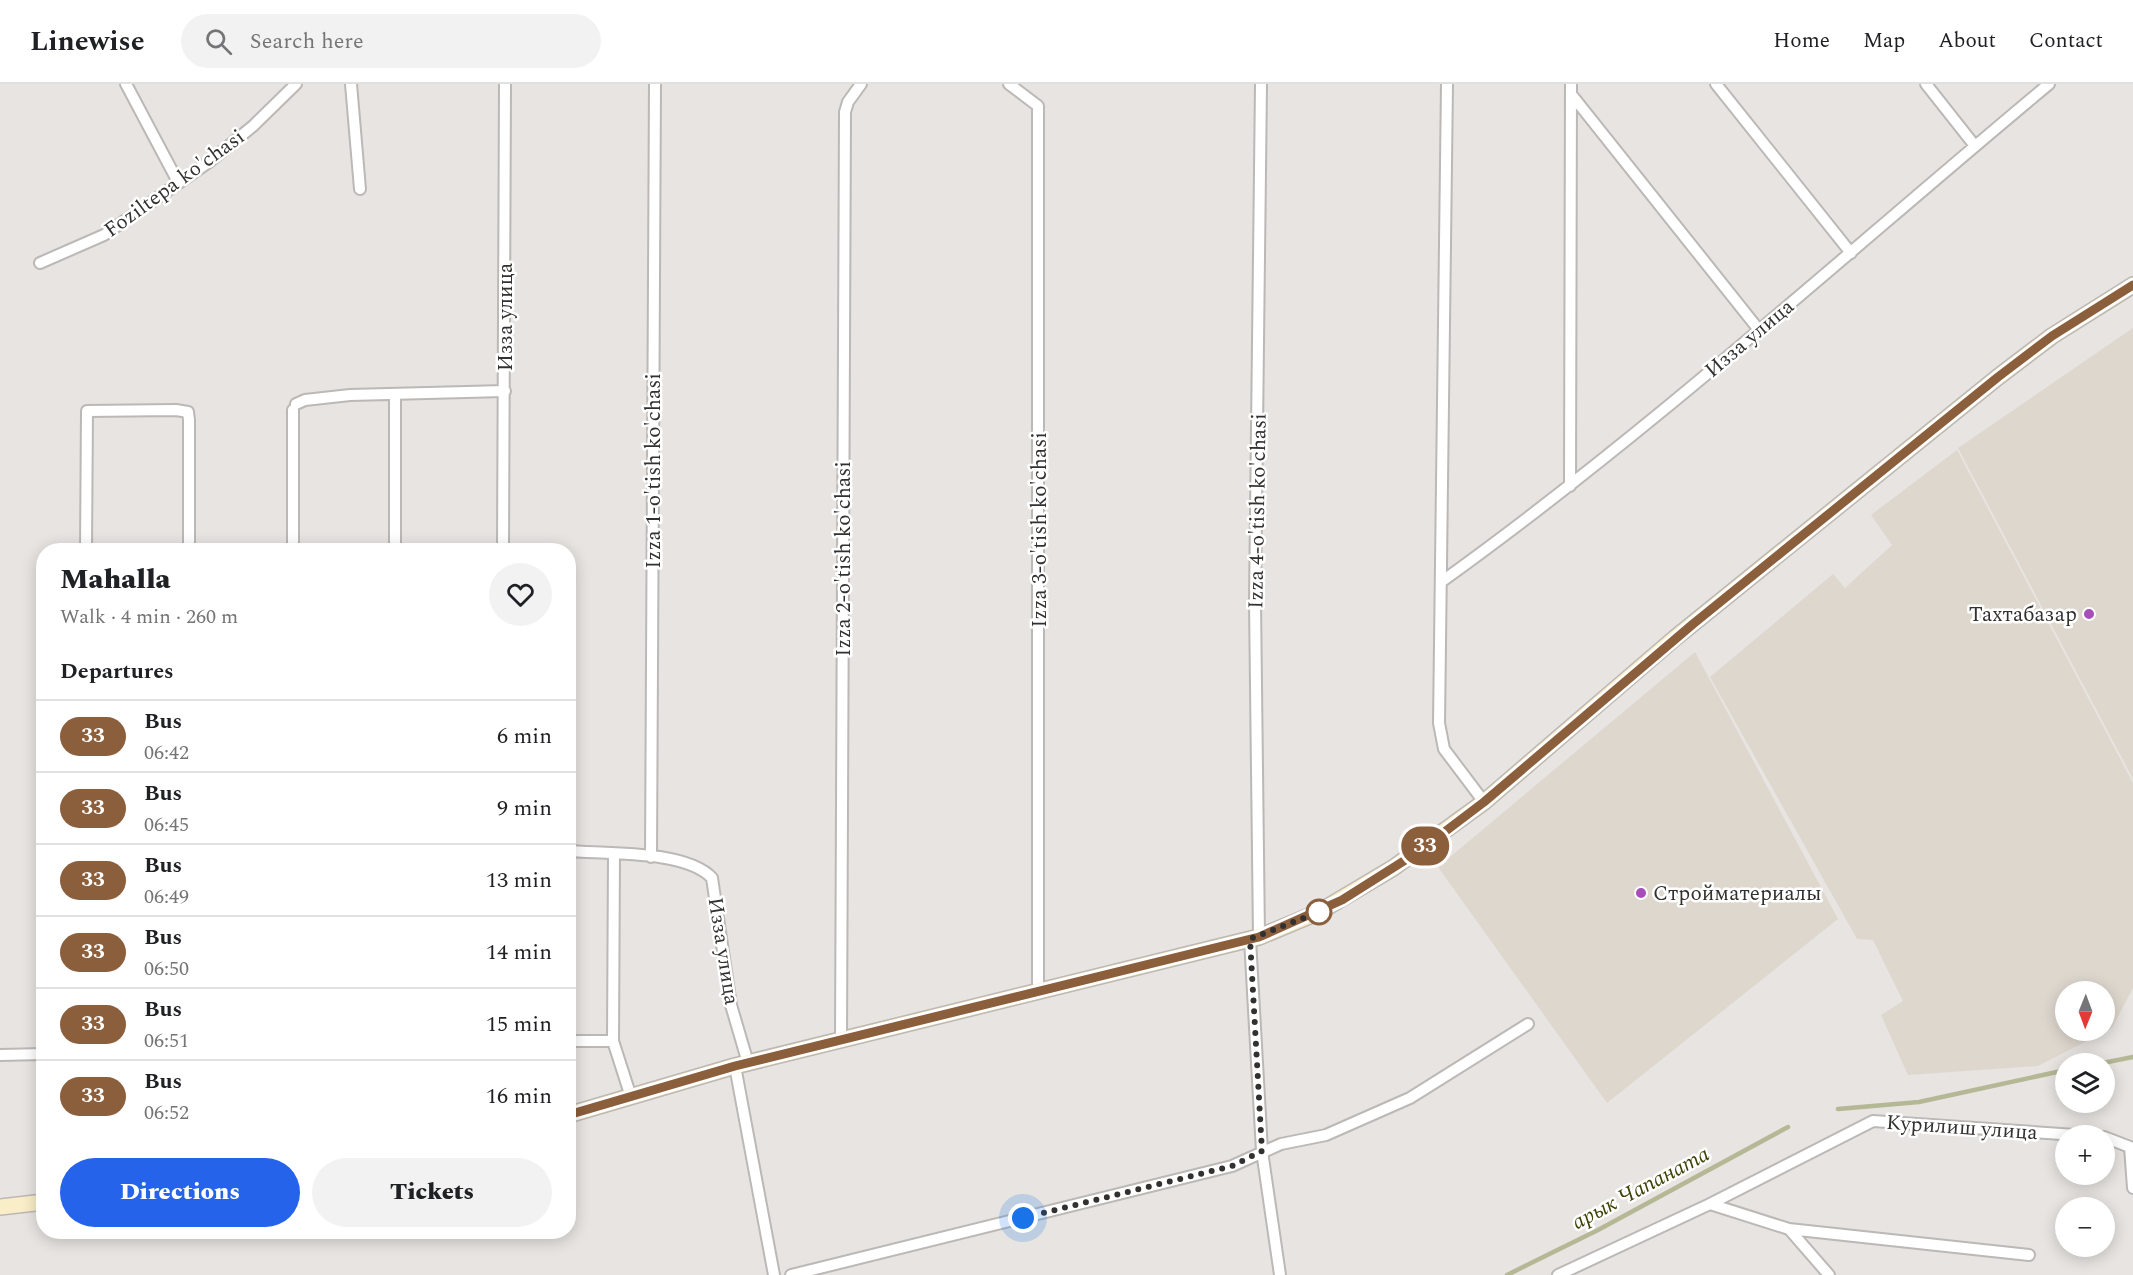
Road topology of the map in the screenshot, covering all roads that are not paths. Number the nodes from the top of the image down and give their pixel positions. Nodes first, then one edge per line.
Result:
1 (126, 84) edge
2 (296, 84) edge
3 (351, 84) edge
4 (505, 84) edge
5 (655, 84) edge
6 (861, 84) edge
7 (1009, 84) edge
8 (1261, 84) edge
9 (1447, 84) edge
10 (1716, 84) edge
11 (1926, 84) edge
12 (2049, 84) edge
13 (1571, 89) edge
14 (1975, 146) junction
15 (178, 182) junction
16 (360, 189) dead end
17 (1851, 252) junction
18 (40, 263) dead end
19 (2133, 285) edge
20 (1759, 330) junction
21 (505, 392) junction
22 (395, 395) junction
23 (1570, 486) junction
24 (86, 543) edge
25 (189, 543) edge
26 (292, 543) edge
27 (394, 543) edge
28 (503, 543) edge
29 (1441, 582) junction
30 (1484, 802) junction
31 (576, 851) edge
32 (614, 854) junction
33 (651, 857) junction
34 (1254, 938) junction
35 (1038, 990) junction
36 (1528, 1024) dead end
37 (841, 1039) junction
38 (576, 1041) edge
39 (613, 1041) junction
40 (36, 1054) edge
41 (0, 1055) edge
42 (742, 1064) junction
43 (631, 1097) junction
44 (576, 1113) edge
45 (2055, 1133) edge
46 (2115, 1141) edge
47 (1262, 1151) junction
48 (2133, 1188) edge
49 (36, 1203) edge
50 (1710, 1204) junction
51 (0, 1207) edge
52 (1789, 1229) junction
53 (2029, 1255) dead end
54 (774, 1275) edge
55 (791, 1275) edge
56 (1280, 1275) edge
57 (1558, 1275) edge
58 (1829, 1275) edge

1 - 15 street
2 - 15 street, Foziltepa ko'chasi
3 - 16 street
4 - 21 street, Изза улица
5 - 33 street, Izza 1-o'tish ko'chasi
6 - 37 street, Izza 2-o'tish ko'chasi
7 - 35 street, Izza 3-o'tish ko'chasi
8 - 34 street, Izza 4-o'tish ko'chasi
9 - 29 street
10 - 17 street
11 - 14 street
12 - 14 street, Изза улица
13 - 20 street
13 - 23 street
14 - 17 street, Изза улица
15 - 18 street, Foziltepa ko'chasi
17 - 20 street, Изза улица
19 - 30 main road
20 - 23 street, Изза улица
21 - 22 street
21 - 28 street, Изза улица
22 - 26 street
22 - 27 street
23 - 29 street, Изза улица
24 - 25 street
29 - 30 street
30 - 34 main road
31 - 32 street, Изза улица
32 - 33 street, Изза улица
32 - 39 street
33 - 42 street, Изза улица
34 - 35 main road
34 - 47 street, Izza 4-o'tish ko'chasi
35 - 37 main road
36 - 47 street
37 - 42 main road
38 - 39 street
39 - 43 street
40 - 41 street
42 - 43 main road
42 - 54 street, Изза улица
43 - 44 main road
45 - 50 street, Курилиш улица
46 - 48 street
47 - 55 street
47 - 56 street, Izza 4-o'tish ko'chasi
49 - 51 main road
50 - 52 street
50 - 57 street, Курилиш улица
52 - 53 street
52 - 58 street

